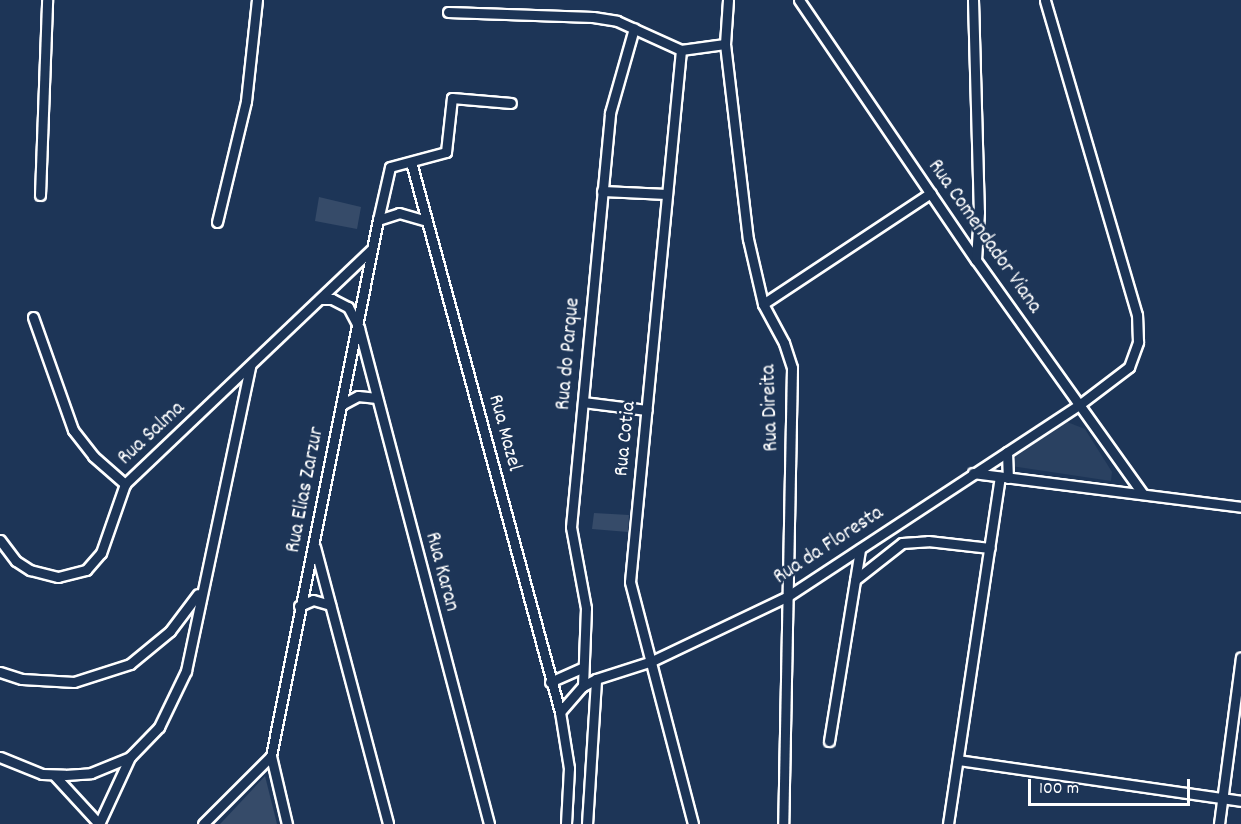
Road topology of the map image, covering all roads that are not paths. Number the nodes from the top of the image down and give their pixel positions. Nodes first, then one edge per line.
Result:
1 (47, 0) edge
2 (257, 0) edge
3 (728, 0) edge
4 (799, 0) edge
5 (973, 0) edge
6 (1045, 0) edge
7 (448, 12) dead end
8 (634, 28) junction
9 (725, 44) junction
10 (681, 50) junction
11 (511, 103) dead end
12 (411, 162) junction
13 (602, 191) junction
14 (931, 193) junction
15 (667, 194) junction
16 (40, 195) dead end
17 (378, 220) junction
18 (427, 221) junction
19 (217, 222) dead end
20 (371, 250) junction
21 (976, 260) junction
22 (321, 299) junction
23 (763, 304) junction
24 (33, 317) dead end
25 (359, 328) junction
26 (250, 365) junction
27 (377, 398) junction
28 (583, 402) junction
29 (341, 405) junction
30 (1079, 405) junction
31 (648, 410) junction
32 (1007, 452) junction
33 (973, 473) junction
34 (1004, 478) junction
35 (124, 484) junction
36 (1142, 493) junction
37 (1241, 507) edge
38 (0, 540) edge
39 (314, 544) junction
40 (990, 548) junction
41 (860, 549) junction
42 (855, 579) junction
43 (201, 590) junction
44 (788, 596) junction
45 (330, 605) junction
46 (299, 606) junction
47 (1241, 657) edge
48 (652, 661) junction
49 (582, 668) junction
50 (0, 672) edge
51 (596, 679) junction
52 (550, 682) junction
53 (583, 686) junction
54 (560, 712) junction
55 (829, 741) dead end
56 (271, 756) junction
57 (0, 757) edge
58 (130, 757) junction
59 (958, 760) junction
60 (54, 775) junction
61 (1222, 799) junction
62 (1241, 801) edge
63 (587, 823) edge
64 (99, 824) edge
65 (202, 824) edge
66 (287, 824) edge
67 (388, 824) edge
68 (489, 824) edge
69 (566, 824) edge
70 (693, 824) edge
71 (783, 824) edge
72 (948, 824) edge
73 (1219, 824) edge

1 - 16 street
2 - 19 street
3 - 9 street, Rua Direita
4 - 14 street, Rua Comendador Viana
5 - 21 street
6 - 30 street, Rua da Floresta
7 - 8 street
8 - 10 street
8 - 13 street, Rua do Parque
9 - 10 street
9 - 23 street, Rua Direita
10 - 15 street, Rua Cotia
11 - 12 street
12 - 17 street, Rua Elias Zarzur
12 - 18 street, Rua Mazel
13 - 15 street
13 - 28 street, Rua do Parque
14 - 21 street, Rua Comendador Viana
14 - 23 street
15 - 31 street, Rua Cotia
17 - 18 street
17 - 20 street, Rua Elias Zarzur
18 - 52 street, Rua Mazel
20 - 22 street, Rua Salma
20 - 25 street, Rua Elias Zarzur
21 - 30 street, Rua Comendador Viana
22 - 25 street
22 - 26 street, Rua Salma
23 - 44 street, Rua Direita
24 - 35 street
25 - 27 street, Rua Karan
25 - 29 street, Rua Elias Zarzur
26 - 35 street, Rua Salma
26 - 43 street
27 - 29 street
27 - 68 street, Rua Karan
28 - 31 street
28 - 49 street, Rua do Parque
29 - 39 street, Rua Elias Zarzur
30 - 32 street, Rua da Floresta
30 - 36 street, Rua Comendador Viana
31 - 48 street, Rua Cotia
32 - 33 street, Rua da Floresta
32 - 34 street
33 - 34 street
33 - 41 street, Rua da Floresta
34 - 36 street
34 - 40 street
35 - 38 street, Rua Salma
36 - 37 street
39 - 45 street
39 - 46 street, Rua Elias Zarzur
40 - 42 street
40 - 59 street
41 - 42 street
41 - 44 street, Rua da Floresta
42 - 55 street
43 - 50 street
43 - 58 street
44 - 48 street, Rua da Floresta
44 - 71 street, Rua Direita
45 - 46 street
45 - 67 street
46 - 56 street, Rua Elias Zarzur
47 - 61 street
48 - 51 street, Rua da Floresta
48 - 70 street, Rua Cotia
49 - 52 street
49 - 53 street, Rua do Parque
51 - 53 street, Rua da Floresta
51 - 63 street
52 - 54 street, Rua Mazel
53 - 54 street
54 - 69 street, Rua Mazel
56 - 65 street
56 - 66 street
57 - 60 street
58 - 60 street
58 - 64 street
59 - 61 street
59 - 72 street
60 - 64 street
61 - 62 street
61 - 73 street

